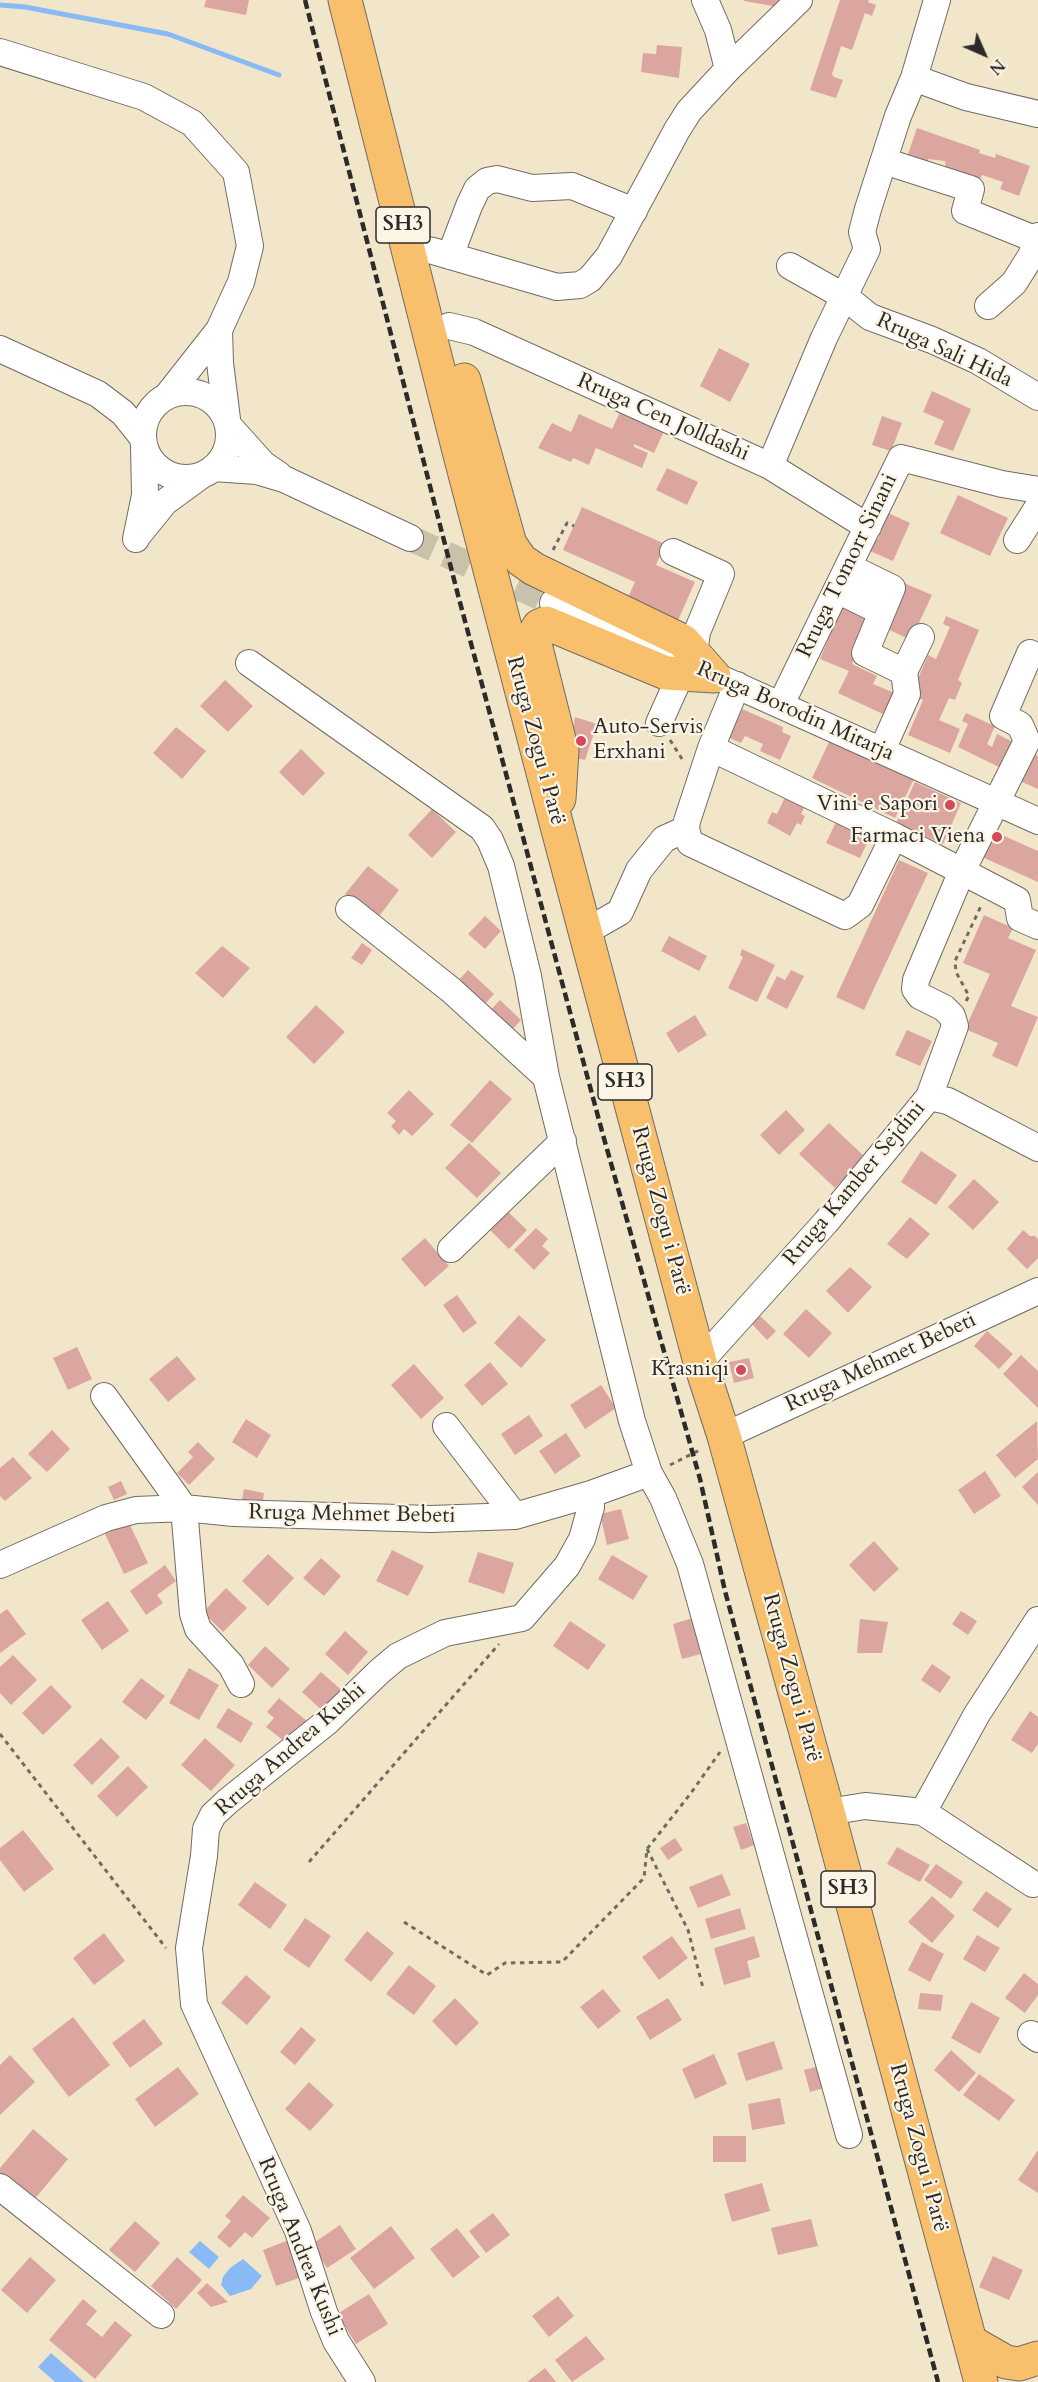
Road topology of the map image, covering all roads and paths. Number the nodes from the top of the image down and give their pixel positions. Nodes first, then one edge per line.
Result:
1 (345, 0) edge
2 (705, 0) edge
3 (799, 0) edge
4 (937, 0) edge
5 (0, 52) edge
6 (728, 69) junction
7 (914, 78) junction
8 (1038, 114) edge
9 (884, 161) junction
10 (634, 211) junction
11 (1037, 238) edge
12 (410, 251) junction
13 (450, 256) junction
14 (790, 266) dead end
15 (418, 282) junction
16 (845, 297) junction
17 (988, 306) dead end
18 (449, 326) junction
19 (219, 330) junction
20 (0, 349) edge
21 (98, 394) junction
22 (1038, 397) edge
23 (164, 398) junction
24 (227, 422) junction
25 (143, 441) junction
26 (770, 466) junction
27 (209, 471) junction
28 (284, 479) junction
29 (1038, 490) edge
30 (1038, 507) edge
31 (574, 526) dead end
32 (868, 527) junction
33 (410, 538) tunnel mouth
34 (1017, 540) dead end
35 (673, 552) dead end
36 (849, 567) junction
37 (541, 573) junction
38 (837, 590) junction
39 (553, 603) tunnel mouth
40 (882, 612) junction
41 (921, 637) dead end
42 (1030, 653) dead end
43 (249, 663) dead end
44 (706, 672) junction
45 (904, 672) junction
46 (781, 704) junction
47 (659, 723) joint
48 (711, 748) junction
49 (882, 750) junction
50 (699, 785) junction
51 (997, 802) junction
52 (1038, 821) edge
53 (557, 826) junction
54 (686, 829) junction
55 (894, 836) junction
56 (962, 871) junction
57 (990, 886) junction
58 (349, 909) dead end
59 (1038, 926) edge
60 (585, 932) junction
61 (955, 1026) junction
62 (546, 1077) junction
63 (929, 1097) junction
64 (563, 1141) junction
65 (1038, 1148) edge
66 (451, 1249) dead end
67 (1038, 1291) edge
68 (700, 1362) junction
69 (104, 1396) dead end
70 (446, 1426) dead end
71 (714, 1443) junction
72 (649, 1473) junction
73 (591, 1494) junction
74 (184, 1508) junction
75 (515, 1516) junction
76 (0, 1565) edge
77 (522, 1618) junction
78 (1038, 1620) edge
79 (240, 1684) dead end
80 (735, 1730) junction
81 (0, 1734) edge
82 (828, 1812) junction
83 (923, 1812) junction
84 (647, 1849) junction
85 (309, 1862) dead end
86 (1033, 1884) dead end
87 (404, 1922) dead end
88 (190, 1967) junction
89 (703, 1989) dead end
90 (849, 2135) dead end
91 (0, 2187) edge
92 (161, 2315) dead end
93 (970, 2342) junction
94 (1038, 2358) edge
95 (1038, 2374) edge
96 (362, 2382) edge
97 (981, 2382) edge
98 (1032, 2382) edge

1 - 12 main road, Rruga Zogu i Parë / SH3
2 - 6 street
3 - 6 street
4 - 7 street
5 - 19 street
6 - 10 street
7 - 8 street
7 - 9 street
9 - 11 street
9 - 16 street
10 - 13 street
10 - 13 street
11 - 17 street
12 - 13 street
12 - 15 main road, Rruga Zogu i Parë / SH3
14 - 16 street, Rruga Sali Hida
15 - 18 main road
15 - 53 main road, Rruga Zogu i Parë / SH3
16 - 22 street, Rruga Sali Hida
16 - 26 street
18 - 26 street, Rruga Cen Jolldashi
18 - 37 main road
19 - 23 street
19 - 24 street
20 - 21 street
21 - 23 street
21 - 25 street
23 - 24 street
23 - 25 street
24 - 27 street
24 - 28 street
25 - 27 street
25 - 27 street
26 - 32 street, Rruga Cen Jolldashi
27 - 28 street
28 - 33 street
29 - 32 street, Rruga Tomorr Sinani
30 - 34 street
31 - 37 path
32 - 36 street, Rruga Tomorr Sinani
35 - 44 street
36 - 38 street, Rruga Tomorr Sinani
36 - 40 street
37 - 44 main road
38 - 40 street
38 - 46 street, Rruga Tomorr Sinani
39 - 44 street, Rruga Borodin Mitarja
40 - 45 street
41 - 45 street
42 - 51 street
43 - 62 street
44 - 46 street, Rruga Borodin Mitarja
44 - 47 street
44 - 48 street
44 - 53 main road
45 - 49 street
46 - 49 street, Rruga Borodin Mitarja
47 - 50 path
48 - 50 street
48 - 55 street
49 - 51 street, Rruga Borodin Mitarja
50 - 54 street
51 - 52 street, Rruga Borodin Mitarja
51 - 56 street
53 - 60 main road, Rruga Zogu i Parë / SH3
54 - 55 street
54 - 60 street
55 - 56 street
56 - 57 street
56 - 61 street
57 - 59 street
57 - 61 path
58 - 62 street
60 - 68 main road, Rruga Zogu i Parë / SH3
61 - 63 street
62 - 64 street
63 - 65 street, Rruga Kamber Sejdini
63 - 68 street, Rruga Kamber Sejdini
64 - 66 street
64 - 72 street
67 - 71 street, Rruga Mehmet Bebeti
68 - 71 main road, Rruga Zogu i Parë / SH3
69 - 74 street
70 - 75 street
71 - 72 path
71 - 82 main road, Rruga Zogu i Parë / SH3
72 - 73 street, Rruga Mehmet Bebeti
72 - 80 street
73 - 75 street, Rruga Mehmet Bebeti
73 - 77 street
74 - 75 street, Rruga Mehmet Bebeti
74 - 76 street, Rruga Mehmet Bebeti
74 - 79 street
77 - 85 path
77 - 88 street, Rruga Andrea Kushi
78 - 83 street
80 - 84 path
80 - 90 street
81 - 88 path
82 - 83 street
82 - 93 main road, Rruga Zogu i Parë / SH3
83 - 86 street
84 - 87 path
84 - 89 path
88 - 96 street, Rruga Andrea Kushi
91 - 92 street
93 - 94 main road
93 - 97 main road, Rruga Zogu i Parë / SH3
95 - 98 main road

